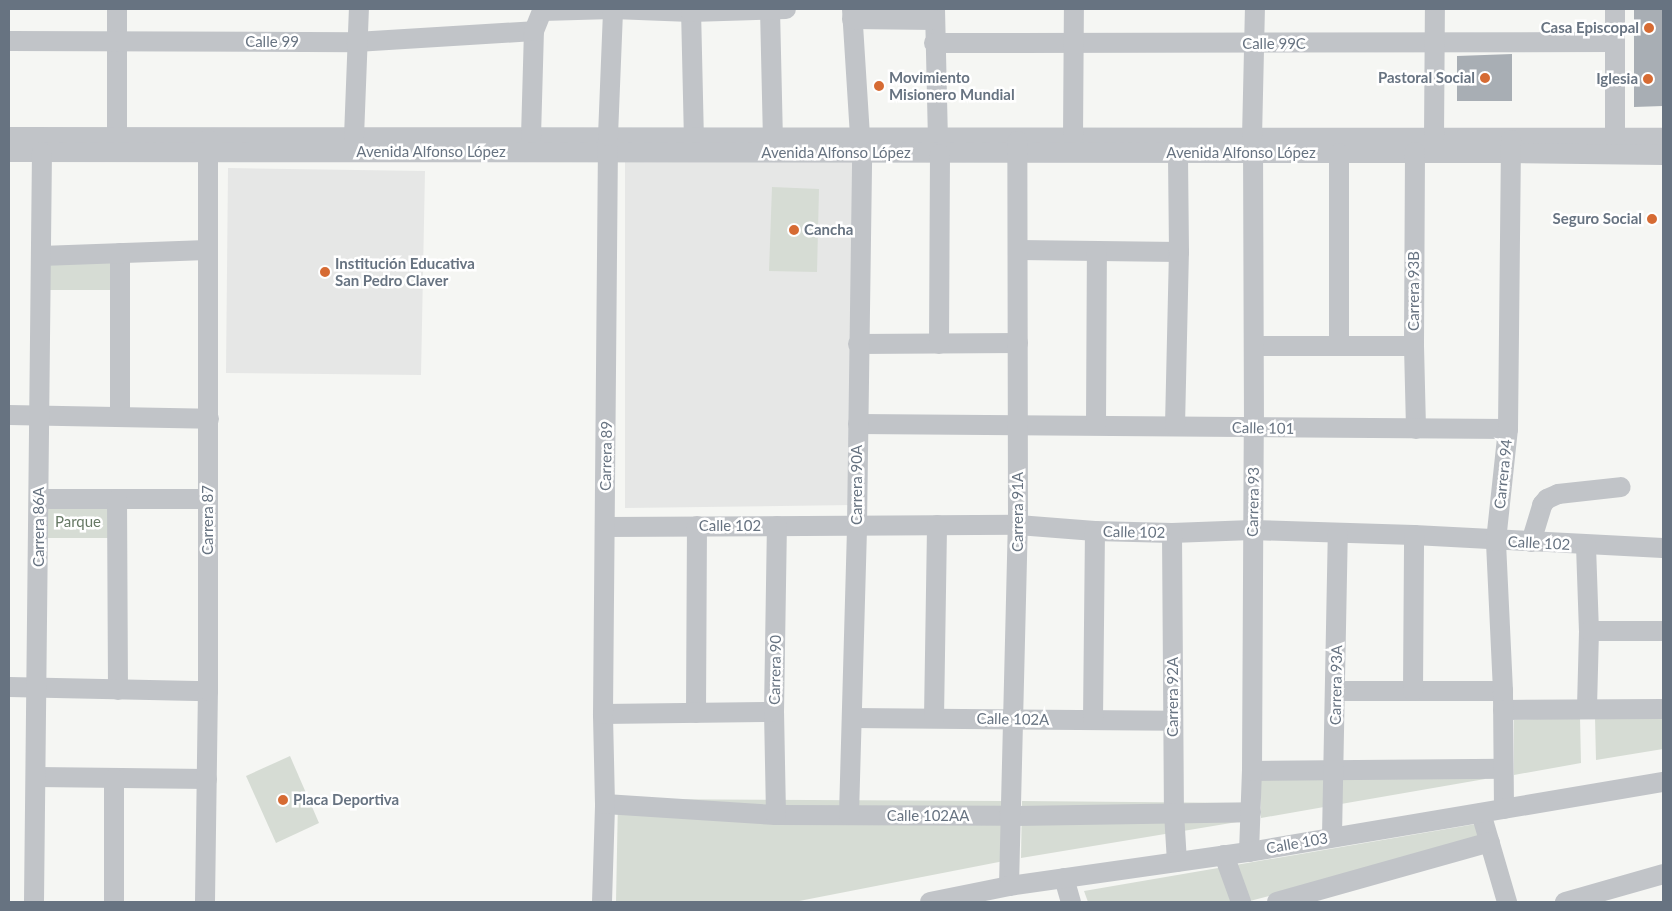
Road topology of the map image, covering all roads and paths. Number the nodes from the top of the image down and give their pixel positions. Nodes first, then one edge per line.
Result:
1 (117, 9) edge
2 (359, 9) edge
3 (613, 9) edge
4 (775, 9) edge
5 (1074, 9) edge
6 (1255, 9) edge
7 (1435, 9) edge
8 (1616, 9) edge
9 (691, 10) edge
10 (852, 14) edge
11 (934, 14) edge
12 (534, 31) junction
13 (9, 41) edge
14 (356, 42) junction
15 (1614, 42) junction
16 (116, 43) junction
17 (934, 43) junction
18 (1075, 43) junction
19 (1255, 44) junction
20 (1435, 44) junction
21 (532, 136) junction
22 (9, 137) edge
23 (117, 137) junction
24 (354, 137) junction
25 (694, 137) junction
26 (773, 137) junction
27 (1073, 138) junction
28 (1434, 138) junction
29 (1615, 138) junction
30 (1663, 138) edge
31 (608, 144) junction
32 (208, 145) junction
33 (861, 145) junction
34 (1511, 145) junction
35 (939, 146) junction
36 (1017, 146) junction
37 (1253, 146) junction
38 (9, 152) edge
39 (42, 152) junction
40 (1178, 152) junction
41 (1415, 152) junction
42 (1339, 153) junction
43 (1663, 155) edge
44 (207, 250) junction
45 (1019, 250) junction
46 (1097, 251) junction
47 (1179, 252) junction
48 (120, 253) junction
49 (41, 256) junction
50 (1018, 343) junction
51 (858, 344) junction
52 (939, 344) junction
53 (1338, 345) junction
54 (1254, 346) junction
55 (1414, 346) junction
56 (39, 414) junction
57 (9, 415) edge
58 (120, 417) junction
59 (208, 419) junction
60 (858, 424) junction
61 (1018, 424) junction
62 (1096, 425) junction
63 (1176, 426) junction
64 (1254, 428) junction
65 (1416, 429) junction
66 (1508, 429) junction
67 (1621, 487) dead end
68 (39, 499) junction
69 (117, 499) junction
70 (208, 499) junction
71 (937, 525) junction
72 (1018, 525) junction
73 (697, 526) junction
74 (777, 526) junction
75 (857, 526) junction
76 (605, 527) junction
77 (1252, 530) junction
78 (1095, 531) junction
79 (1172, 532) junction
80 (1338, 534) junction
81 (1414, 535) junction
82 (1496, 541) junction
83 (1530, 542) junction
84 (1586, 546) junction
85 (1663, 548) edge
86 (1588, 631) junction
87 (1663, 631) edge
88 (9, 688) edge
89 (38, 688) junction
90 (118, 690) junction
91 (1336, 691) junction
92 (1412, 691) junction
93 (208, 692) junction
94 (1503, 700) junction
95 (1587, 709) junction
96 (1663, 709) edge
97 (696, 712) junction
98 (774, 712) junction
99 (604, 714) junction
100 (853, 718) junction
101 (934, 718) junction
102 (1014, 719) junction
103 (1093, 720) junction
104 (1173, 721) junction
105 (1335, 769) junction
106 (1503, 769) junction
107 (1252, 771) junction
108 (37, 777) junction
109 (114, 778) junction
110 (207, 779) junction
111 (1663, 782) edge
112 (605, 804) junction
113 (1504, 809) junction
114 (1251, 812) junction
115 (1174, 813) junction
116 (1481, 813) junction
117 (776, 815) junction
118 (850, 815) junction
119 (1009, 816) junction
120 (1332, 836) junction
121 (1490, 842) junction
122 (1249, 852) junction
123 (1224, 855) junction
124 (1177, 862) junction
125 (1663, 874) edge
126 (1064, 878) junction
127 (1009, 886) junction
128 (1322, 896) edge
129 (34, 902) edge
130 (114, 902) edge
131 (205, 902) edge
132 (602, 902) edge
133 (935, 902) edge
134 (1071, 902) edge
135 (1241, 902) edge
136 (1277, 902) edge
137 (1507, 902) edge
138 (1565, 902) edge

1 - 16 street
2 - 14 street
3 - 9 street
3 - 12 street
3 - 31 street, Carrera 89
4 - 9 street
4 - 26 street
5 - 18 street
6 - 19 street, Carrera 93
7 - 20 street
8 - 15 street
9 - 25 street
10 - 11 street
10 - 33 street, Carrera 90A
11 - 17 street
12 - 14 street, Calle 99
12 - 21 street
13 - 16 street, Calle 99
14 - 16 street, Calle 99
14 - 24 street
15 - 20 street, Calle 99C
15 - 29 street
16 - 23 street
17 - 18 street, Calle 99C
17 - 35 street
18 - 19 street, Calle 99C
18 - 27 street
19 - 20 street, Calle 99C
19 - 37 street, Carrera 93
20 - 28 street
21 - 24 street, Avenida Alfonso López
21 - 31 street, Avenida Alfonso López
22 - 23 street, Avenida Alfonso López
23 - 32 street, Avenida Alfonso López
24 - 32 street, Avenida Alfonso López
25 - 26 street, Avenida Alfonso López
25 - 31 street, Avenida Alfonso López
26 - 33 street, Avenida Alfonso López
27 - 36 street, Avenida Alfonso López
27 - 37 street, Avenida Alfonso López
28 - 34 street, Avenida Alfonso López
28 - 37 street, Avenida Alfonso López
29 - 30 street, Avenida Alfonso López
29 - 34 street, Avenida Alfonso López
31 - 32 street, Avenida Alfonso López
31 - 33 street, Avenida Alfonso López
31 - 76 street, Carrera 89
32 - 39 street, Avenida Alfonso López
32 - 44 street, Carrera 87
33 - 35 street, Avenida Alfonso López
33 - 51 street, Carrera 90A
34 - 41 street, Avenida Alfonso López
34 - 43 street, Avenida Alfonso López
34 - 66 street, Carrera 94
35 - 36 street, Avenida Alfonso López
35 - 52 street
36 - 40 street, Avenida Alfonso López
36 - 45 street, Carrera 91A
37 - 40 street, Avenida Alfonso López
37 - 42 street, Avenida Alfonso López
37 - 54 street, Carrera 93
38 - 39 street, Avenida Alfonso López
39 - 49 street, Carrera 86A
40 - 47 street
41 - 42 street, Avenida Alfonso López
41 - 55 street, Carrera 93B
42 - 53 street
44 - 48 street
44 - 59 street, Carrera 87
45 - 46 street
45 - 50 street, Carrera 91A
46 - 47 street
46 - 62 street
47 - 63 street
48 - 49 street
48 - 58 street
49 - 56 street, Carrera 86A
50 - 52 street
50 - 61 street, Carrera 91A
51 - 52 street
51 - 60 street, Carrera 90A
53 - 54 street
53 - 55 street
54 - 64 street, Carrera 93
55 - 65 street, Carrera 93B
56 - 57 street
56 - 58 street
56 - 68 street, Carrera 86A
58 - 59 street
59 - 70 street, Carrera 87
60 - 61 street, Calle 101
60 - 75 street, Carrera 90A
61 - 62 street, Calle 101
61 - 72 street, Carrera 91A
62 - 63 street, Calle 101
63 - 64 street, Calle 101
64 - 65 street, Calle 101
64 - 77 street, Carrera 93
65 - 66 street, Calle 101
66 - 82 street, Carrera 94
67 - 83 street
68 - 69 street
68 - 89 street, Carrera 86A
69 - 70 street
69 - 90 street
70 - 93 street, Carrera 87
71 - 72 street, Calle 102
71 - 75 street, Calle 102
71 - 101 street
72 - 78 street, Calle 102
72 - 102 street, Carrera 91A
73 - 74 street, Calle 102
73 - 76 street, Calle 102
73 - 97 street
74 - 75 street, Calle 102
74 - 98 street, Carrera 90
75 - 100 street, Carrera 90A
76 - 99 street, Carrera 89
77 - 79 street, Calle 102
77 - 80 street, Calle 102
77 - 107 street, Carrera 93
78 - 79 street, Calle 102
78 - 103 street
79 - 104 street, Carrera 92A
80 - 81 street, Calle 102
80 - 91 street, Carrera 93A
81 - 82 street, Calle 102
81 - 92 street
82 - 83 street, Calle 102
82 - 94 street, Carrera 94
83 - 84 street, Calle 102
84 - 85 street, Calle 102
84 - 86 street
86 - 87 street
86 - 95 street
88 - 89 street
89 - 90 street
89 - 108 street, Carrera 86A
90 - 93 street
91 - 92 street
91 - 105 street, Carrera 93A
92 - 94 street
93 - 110 street, Carrera 87
94 - 95 street
94 - 106 street, Carrera 94
95 - 96 street
97 - 98 street
97 - 99 street
98 - 117 street, Carrera 90
99 - 112 street, Carrera 89
100 - 101 street, Calle 102A
100 - 118 street, Carrera 90A
101 - 102 street, Calle 102A
102 - 103 street, Calle 102A
102 - 119 street, Carrera 91A
103 - 104 street, Calle 102A
104 - 115 street, Carrera 92A
105 - 106 street
105 - 107 street
105 - 120 street, Carrera 93A
106 - 113 street, Carrera 94
107 - 114 street, Carrera 93
108 - 109 street
108 - 129 street, Carrera 86A
109 - 110 street
109 - 130 street
110 - 131 street, Carrera 87
111 - 113 street, Calle 103
112 - 117 street, Calle 102AA
112 - 132 street, Carrera 89
113 - 116 street, Calle 103
114 - 115 street, Calle 102AA
114 - 122 street, Carrera 93
115 - 119 street, Calle 102AA
115 - 124 street, Carrera 92A
116 - 120 street, Calle 103
116 - 121 street
117 - 118 street, Calle 102AA
118 - 119 street, Calle 102AA
119 - 127 street, Carrera 91A
120 - 122 street, Calle 103
121 - 128 street
121 - 137 street
122 - 123 street, Calle 103
123 - 124 street, Calle 103
123 - 135 street
124 - 126 street, Calle 103
125 - 138 street
126 - 127 street, Calle 103
126 - 134 street
127 - 133 street, Calle 103
128 - 136 street

